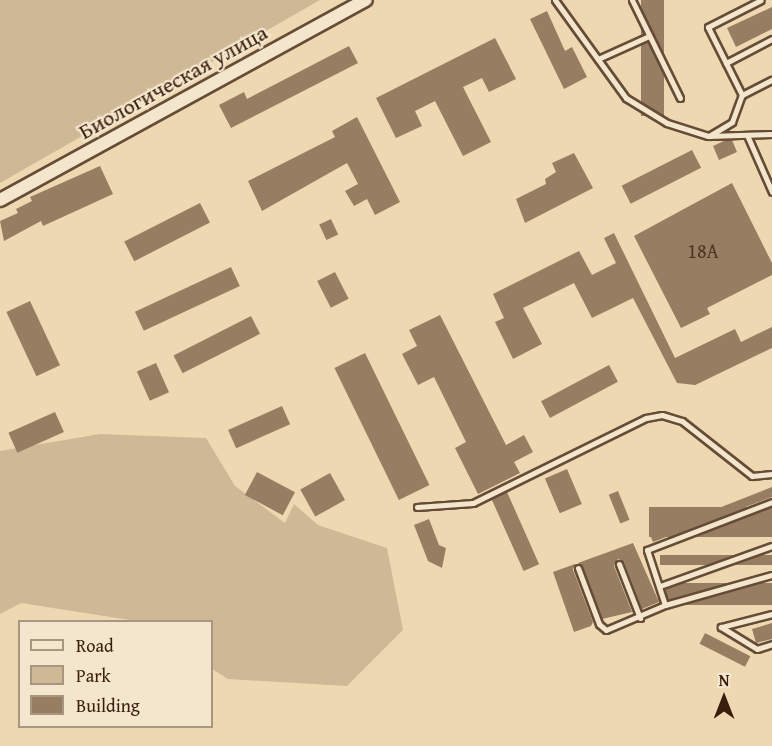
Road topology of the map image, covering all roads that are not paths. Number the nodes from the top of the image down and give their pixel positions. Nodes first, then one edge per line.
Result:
1 (366, 0) edge
2 (555, 0) edge
3 (632, 0) edge
4 (761, 0) edge
5 (649, 36) junction
6 (772, 39) edge
7 (598, 59) junction
8 (726, 63) junction
9 (772, 80) edge
10 (742, 95) junction
11 (680, 98) dead end
12 (747, 135) junction
13 (772, 135) edge
14 (708, 136) junction
15 (772, 192) edge
16 (0, 200) edge
17 (772, 474) edge
18 (772, 502) edge
19 (417, 507) dead end
20 (772, 546) edge
21 (619, 564) dead end
22 (578, 568) dead end
23 (772, 575) edge
24 (660, 586) junction
25 (665, 605) junction
26 (772, 614) edge
27 (640, 618) junction
28 (772, 645) edge

1 - 16 street, Биологическая улица
2 - 7 lane
3 - 5 lane
4 - 8 lane
5 - 7 lane
5 - 11 lane
6 - 8 lane
7 - 14 lane
8 - 10 lane
9 - 10 lane
10 - 14 lane
12 - 13 lane
12 - 14 lane
12 - 15 lane
17 - 19 lane
18 - 24 lane
20 - 24 lane
21 - 27 lane
22 - 27 lane
23 - 25 lane
24 - 25 lane
25 - 27 lane
26 - 28 lane

